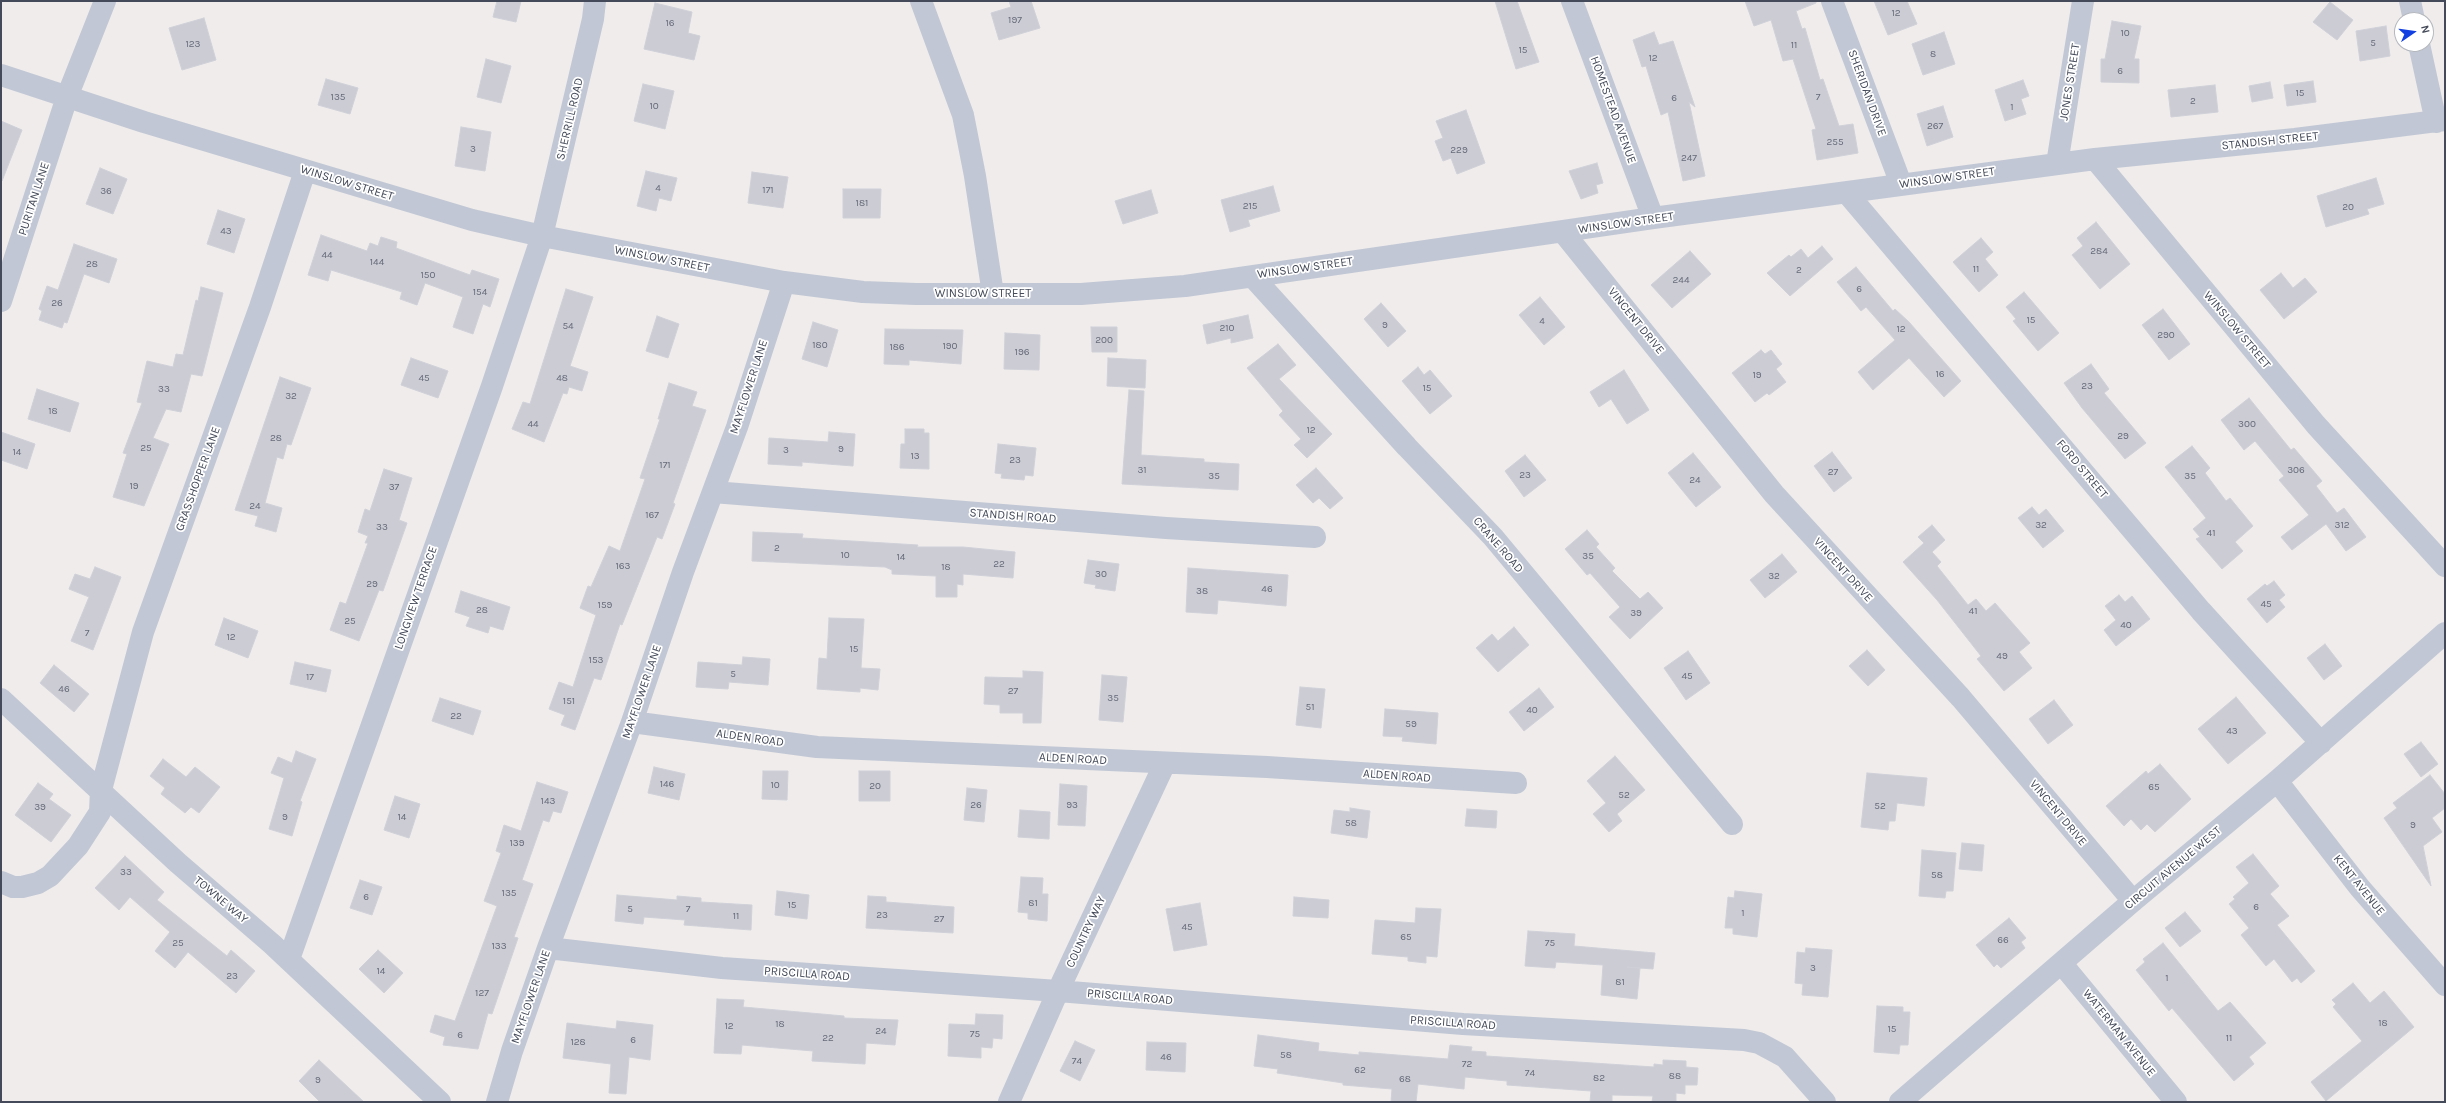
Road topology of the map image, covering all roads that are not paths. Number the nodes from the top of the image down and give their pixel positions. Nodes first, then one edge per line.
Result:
1 (105, 1) edge
2 (595, 1) edge
3 (921, 1) edge
4 (1572, 1) edge
5 (1832, 1) edge
6 (2083, 1) edge
7 (2410, 1) edge
8 (2412, 12) edge
9 (2422, 52) edge
10 (1, 75) edge
11 (67, 97) junction
12 (2441, 121) edge
13 (2095, 158) junction
14 (2057, 164) junction
15 (305, 171) junction
16 (1901, 184) junction
17 (1846, 192) junction
18 (1653, 218) junction
19 (1563, 232) junction
20 (542, 236) junction
21 (1252, 276) junction
22 (784, 282) junction
23 (993, 294) junction
24 (1, 300) edge
25 (713, 492) junction
26 (1315, 537) dead end
27 (2445, 566) edge
28 (2445, 633) edge
29 (1, 699) edge
30 (632, 722) junction
31 (2321, 743) junction
32 (1165, 763) junction
33 (2277, 781) junction
34 (1516, 784) dead end
35 (101, 790) junction
36 (1732, 824) dead end
37 (1, 882) edge
38 (2133, 901) junction
39 (548, 948) junction
40 (289, 959) junction
41 (2062, 964) junction
42 (2445, 985) edge
43 (1058, 991) junction
44 (440, 1102) edge
45 (497, 1102) edge
46 (1009, 1102) edge
47 (1825, 1102) edge
48 (1900, 1102) edge
49 (2176, 1102) edge

1 - 11 street, PURITAN LANE
2 - 20 street, SHERRILL ROAD
3 - 23 street
4 - 18 street, HOMESTEAD AVENUE
5 - 16 street, SHERIDAN DRIVE
6 - 14 street, JONES STREET
7 - 8 street
9 - 12 street
10 - 11 street, WINSLOW STREET
11 - 15 street, WINSLOW STREET
11 - 24 street, PURITAN LANE
12 - 13 street, STANDISH STREET
13 - 14 street, WINSLOW STREET
13 - 27 street, WINSLOW STREET
14 - 16 street, WINSLOW STREET
15 - 20 street, WINSLOW STREET
15 - 35 street, GRASSHOPPER LANE
16 - 17 street, WINSLOW STREET
17 - 18 street, WINSLOW STREET
17 - 31 street, FORD STREET
18 - 19 street, WINSLOW STREET
19 - 21 street, WINSLOW STREET
19 - 38 street, VINCENT DRIVE
20 - 22 street, WINSLOW STREET
20 - 40 street, LONGVIEW TERRACE
21 - 23 street, WINSLOW STREET
21 - 36 street, CRANE ROAD
22 - 23 street, WINSLOW STREET
22 - 25 street, MAYFLOWER LANE
25 - 26 street, STANDISH ROAD
25 - 30 street, MAYFLOWER LANE
28 - 31 street, CIRCUIT AVENUE WEST
29 - 35 street, TOWNE WAY
30 - 32 street, ALDEN ROAD
30 - 39 street, MAYFLOWER LANE
31 - 33 street, CIRCUIT AVENUE WEST
32 - 34 street, ALDEN ROAD
32 - 43 street, COUNTRY WAY
33 - 38 street, CIRCUIT AVENUE WEST
33 - 42 street, KENT AVENUE
35 - 37 street, GRASSHOPPER LANE
35 - 40 street, TOWNE WAY
38 - 41 street, CIRCUIT AVENUE WEST
39 - 43 street, PRISCILLA ROAD
39 - 45 street, MAYFLOWER LANE
40 - 44 street, TOWNE WAY
41 - 48 street, CIRCUIT AVENUE WEST
41 - 49 street, WATERMAN AVENUE
43 - 46 street, COUNTRY WAY
43 - 47 street, PRISCILLA ROAD

